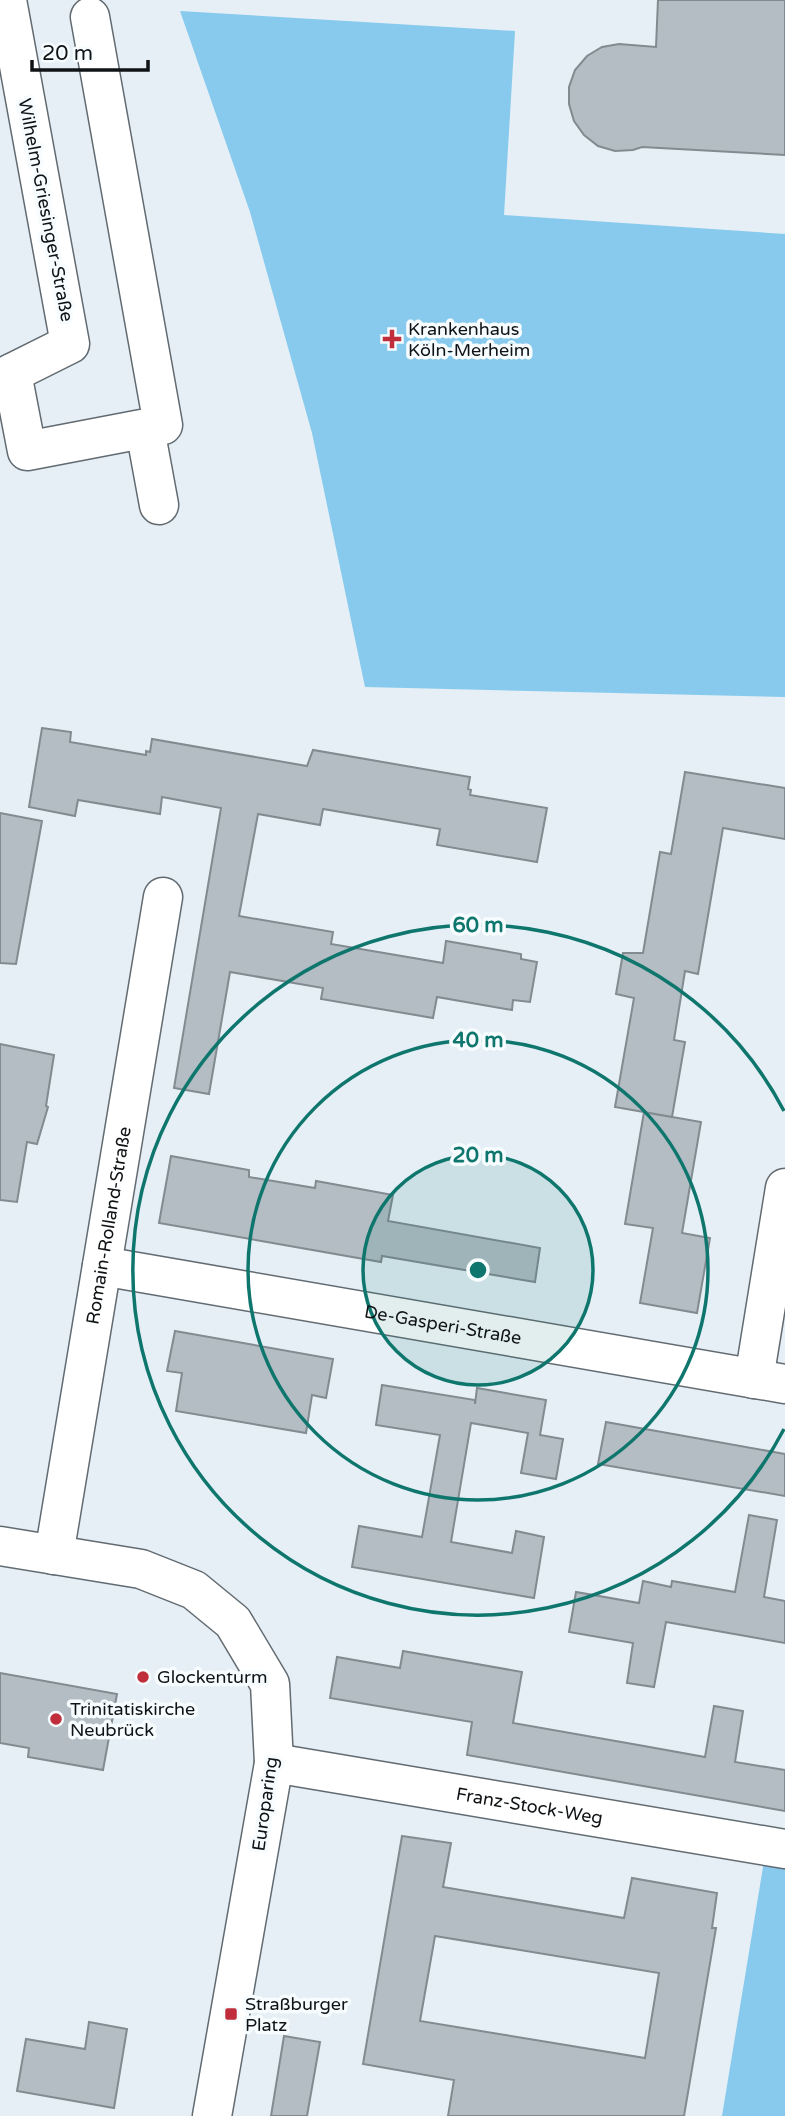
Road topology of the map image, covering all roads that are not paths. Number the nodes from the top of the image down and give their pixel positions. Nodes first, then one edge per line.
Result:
1 (6, 0) edge
2 (90, 17) dead end
3 (6, 376) edge
4 (145, 429) junction
5 (159, 505) dead end
6 (163, 897) dead end
7 (785, 1188) edge
8 (102, 1266) junction
9 (770, 1382) edge
10 (0, 1546) edge
11 (54, 1555) junction
12 (274, 1763) junction
13 (785, 1849) edge
14 (212, 2116) edge

1 - 3 street, Wilhelm-Griesinger-Straße
2 - 4 street
3 - 4 street
4 - 5 street
6 - 8 street, Romain-Rolland-Straße
7 - 9 street
8 - 9 street, De-Gasperi-Straße
8 - 11 street, Romain-Rolland-Straße
10 - 11 street, Europaring
11 - 12 street, Europaring
12 - 13 street, Franz-Stock-Weg
12 - 14 street, Europaring

